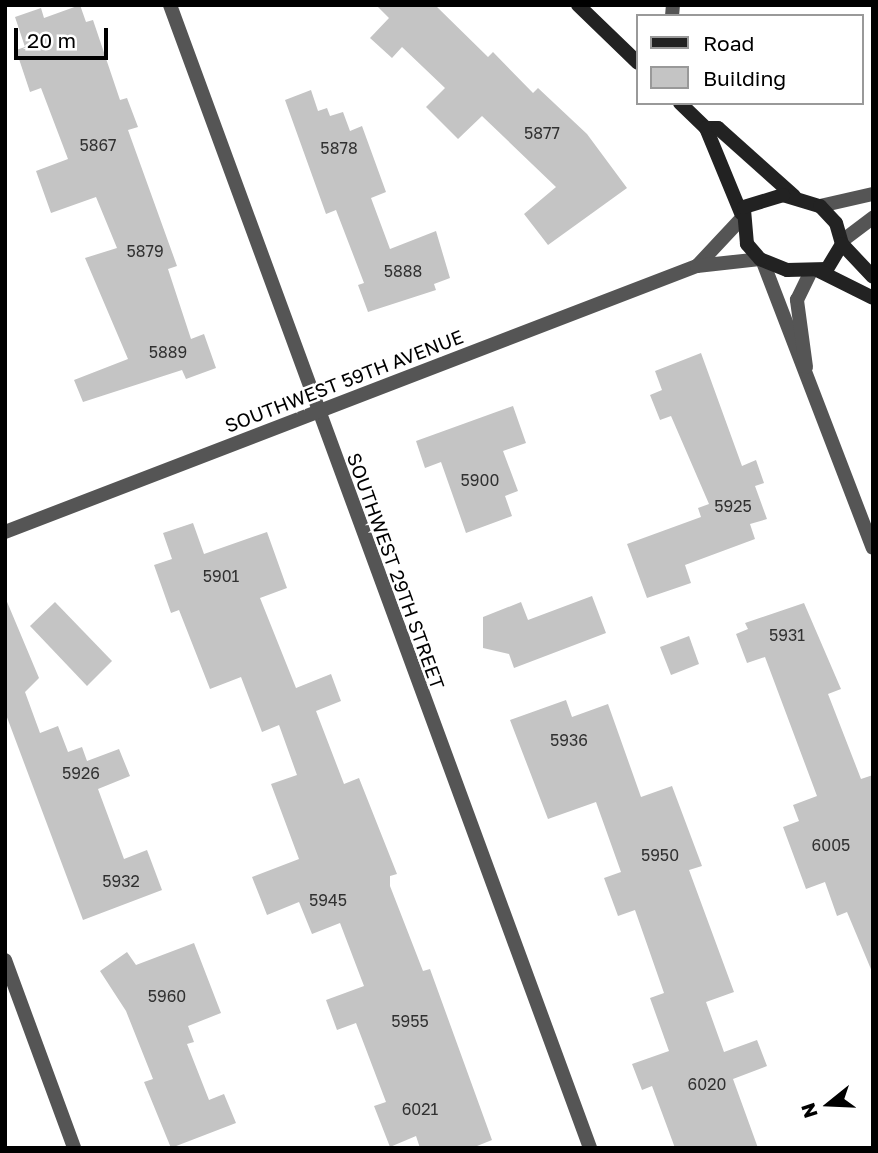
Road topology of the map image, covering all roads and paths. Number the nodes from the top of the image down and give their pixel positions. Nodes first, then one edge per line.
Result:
1 (170, 5) edge
2 (578, 5) edge
3 (636, 61) edge
4 (682, 105) edge
5 (706, 128) junction
6 (873, 194) edge
7 (794, 196) junction
8 (820, 206) junction
9 (741, 217) junction
10 (873, 218) edge
11 (842, 243) junction
12 (761, 260) junction
13 (697, 266) junction
14 (814, 272) junction
15 (873, 277) edge
16 (873, 298) edge
17 (806, 367) junction
18 (317, 411) junction
19 (5, 532) edge
20 (873, 548) edge
21 (5, 960) edge
22 (74, 1148) edge
23 (590, 1148) edge

1 - 18 street, SOUTHWEST 29TH STREET
2 - 3 street
4 - 5 street
5 - 7 street
5 - 9 street
6 - 8 street
7 - 8 street
7 - 9 street
8 - 11 street
9 - 12 street
9 - 13 street, SOUTHWEST 59TH AVENUE
10 - 11 street
11 - 14 street
11 - 15 street
12 - 13 street, SOUTHWEST 59TH AVENUE
12 - 14 street
12 - 17 street
13 - 18 street, SOUTHWEST 59TH AVENUE
14 - 16 street
14 - 17 street
17 - 20 street
18 - 19 street, SOUTHWEST 59TH AVENUE
18 - 23 street, SOUTHWEST 29TH STREET
21 - 22 street

